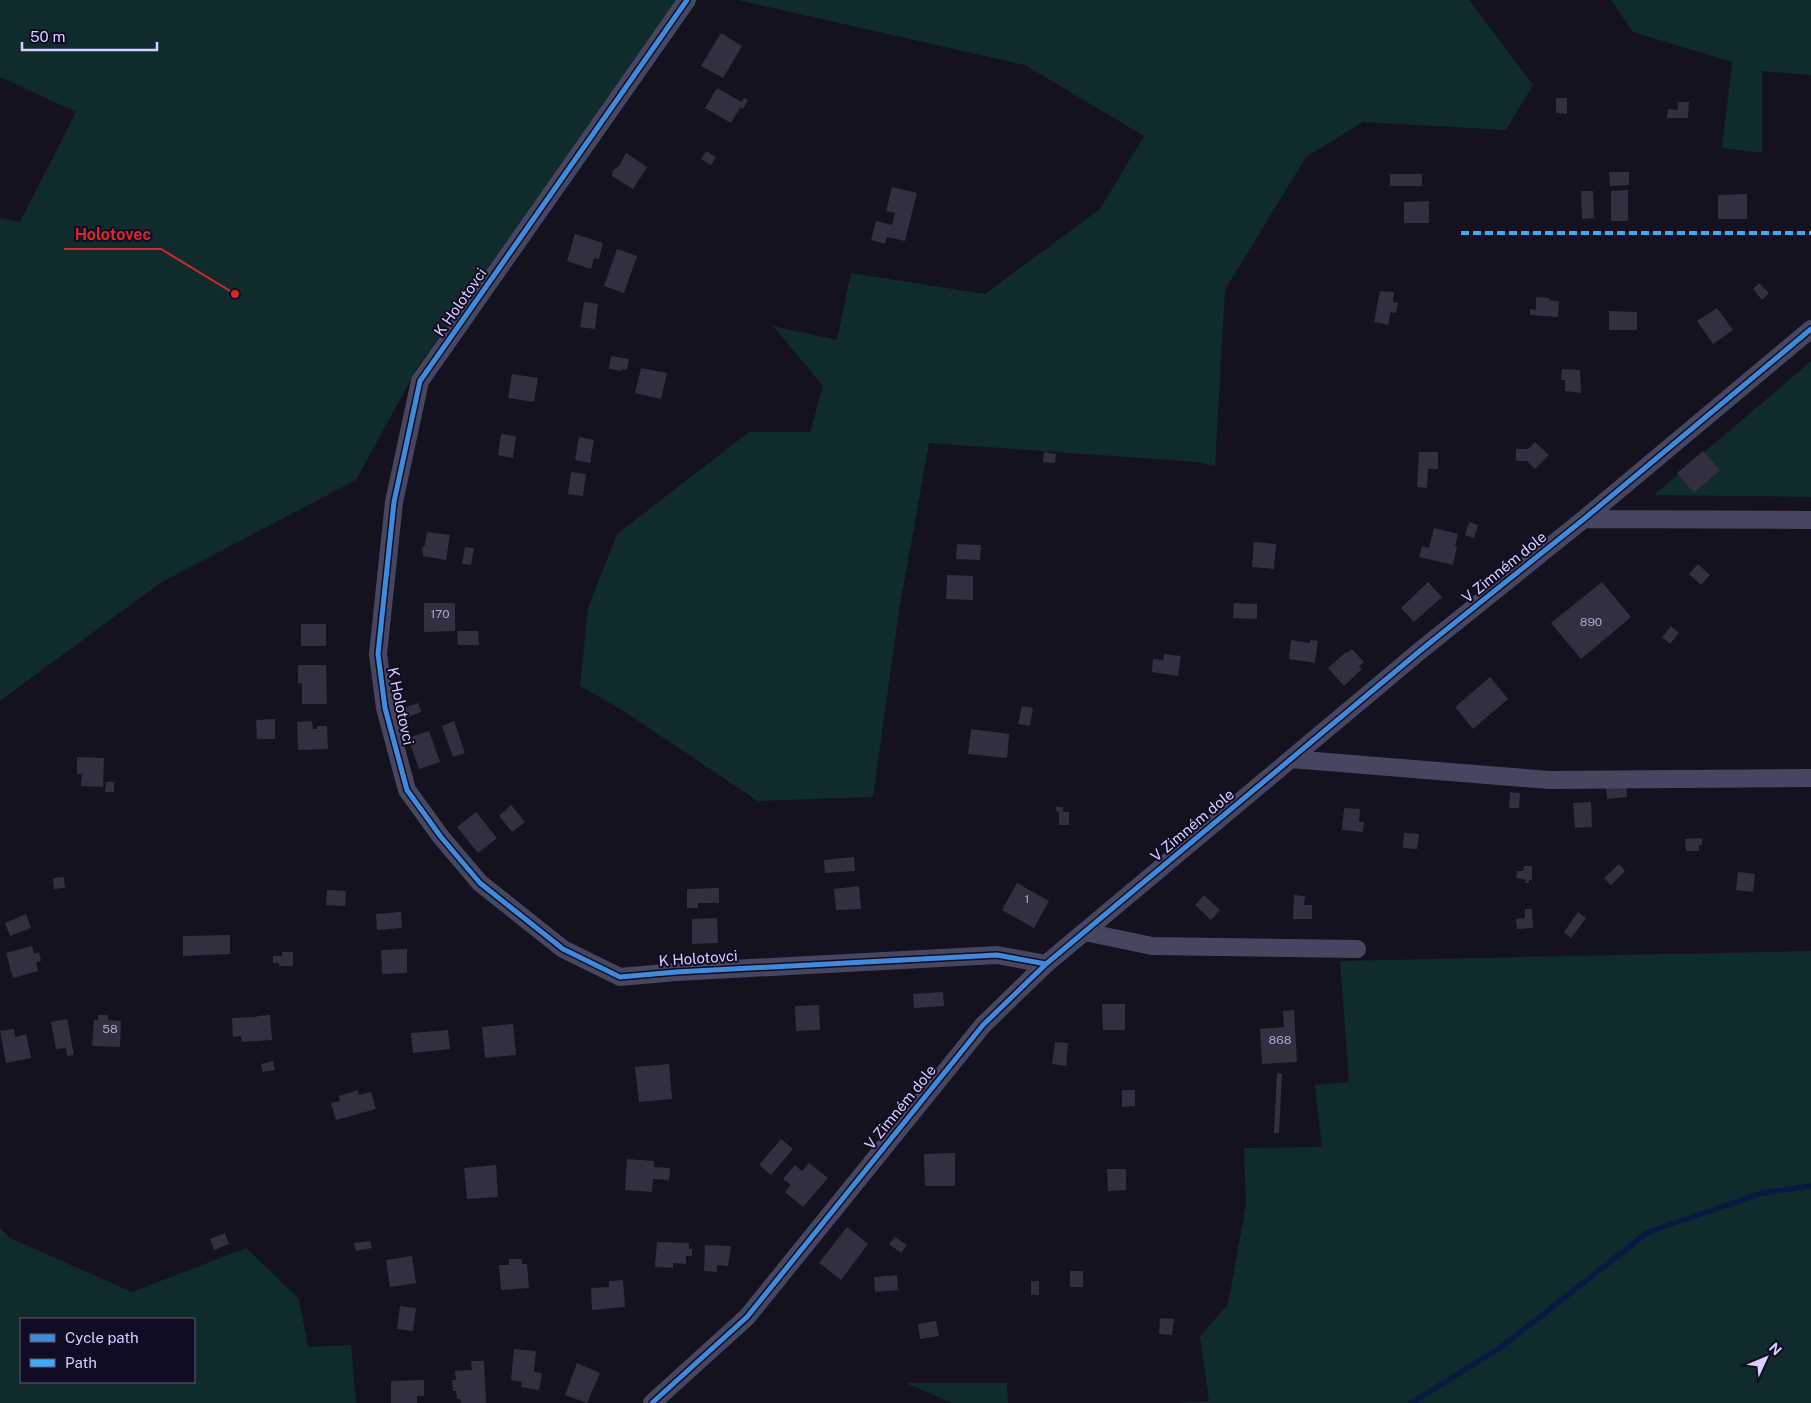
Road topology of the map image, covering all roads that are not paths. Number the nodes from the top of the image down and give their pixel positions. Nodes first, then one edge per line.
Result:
1 (687, 0) edge
2 (1811, 329) edge
3 (1584, 519) junction
4 (1811, 520) edge
5 (1291, 758) junction
6 (1811, 778) edge
7 (1085, 932) junction
8 (1357, 949) dead end
9 (1046, 964) junction
10 (652, 1403) edge

1 - 9 street, K Holotovci
2 - 3 street, V Zimném dole
3 - 4 street
3 - 5 street, V Zimném dole
5 - 6 street
5 - 7 street, V Zimném dole
7 - 8 street
7 - 9 street, V Zimném dole
9 - 10 street, V Zimném dole

